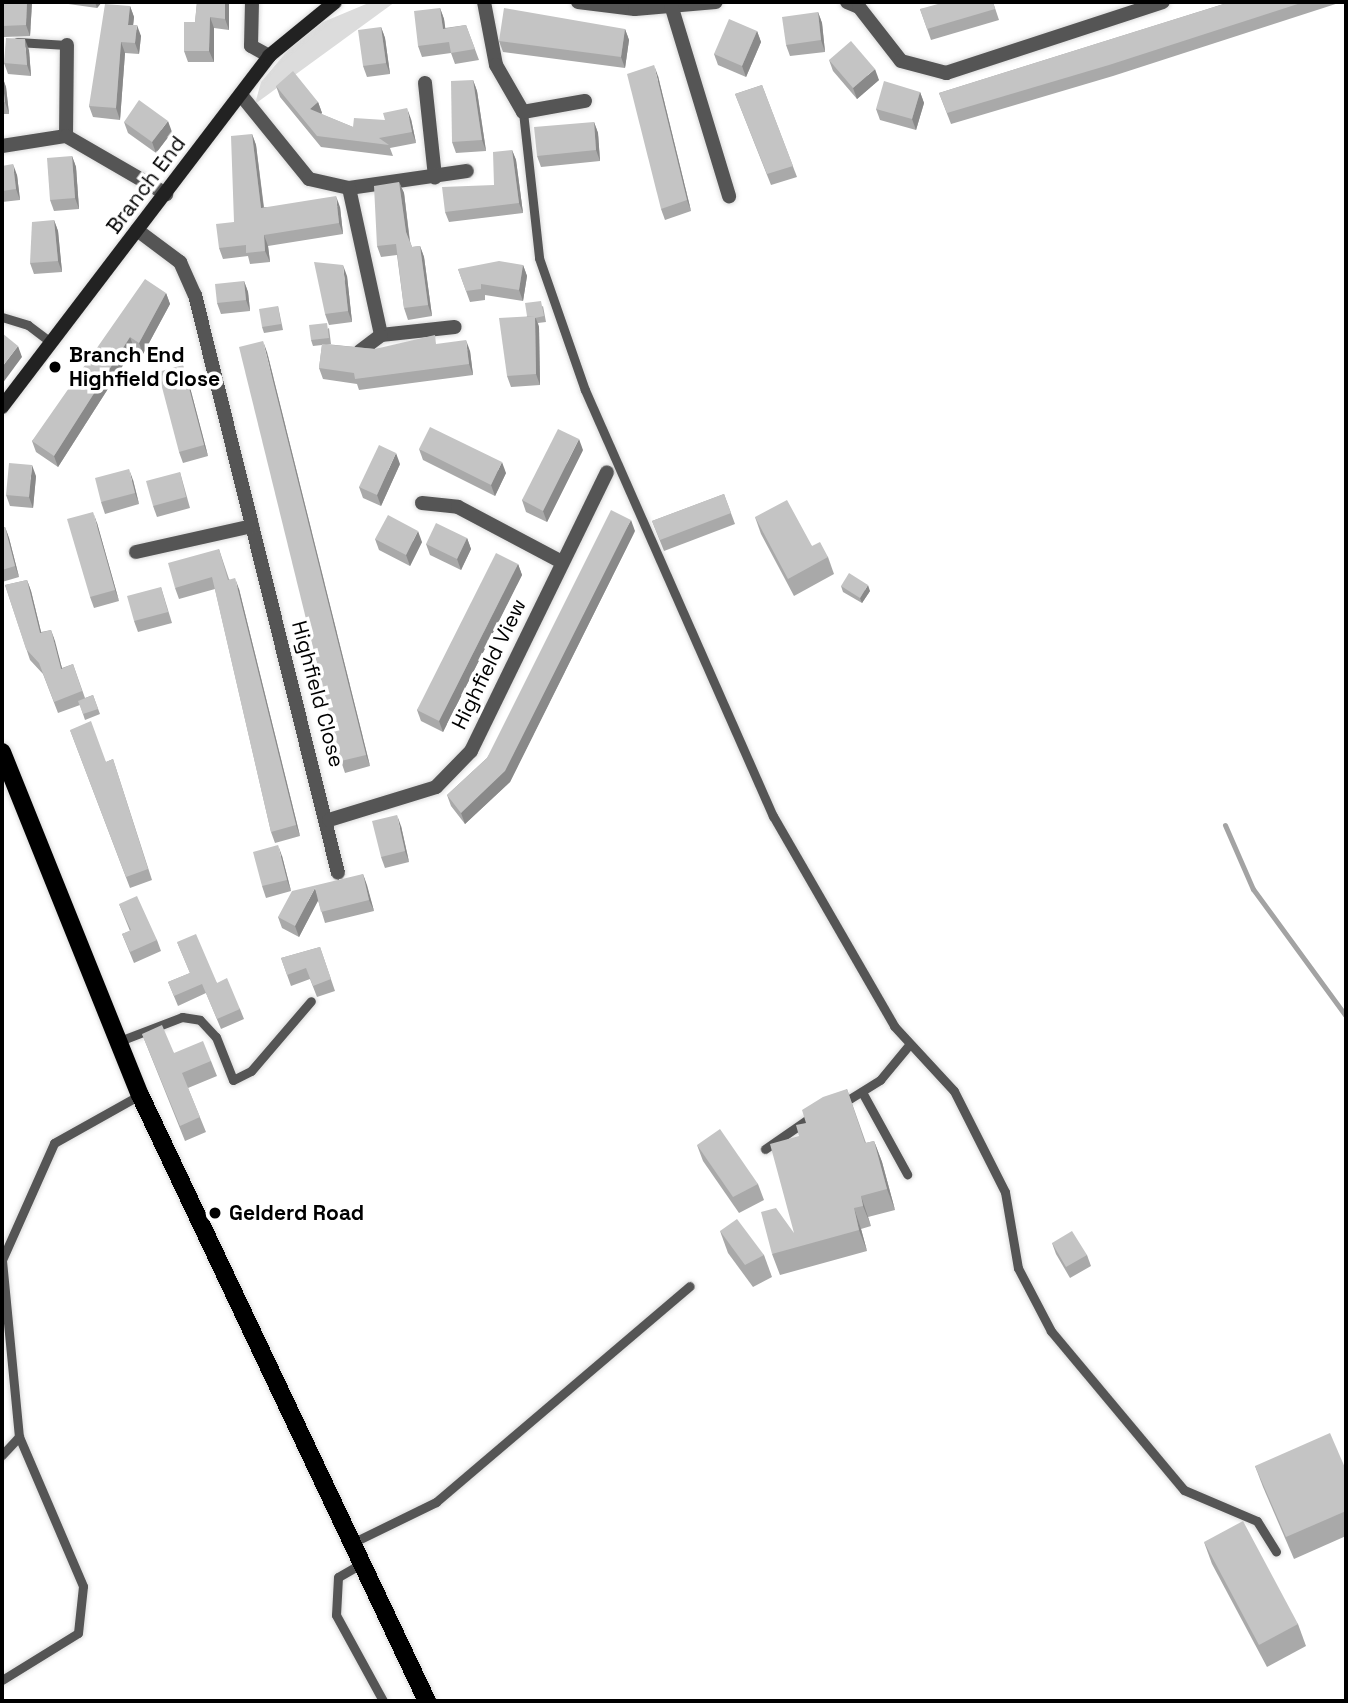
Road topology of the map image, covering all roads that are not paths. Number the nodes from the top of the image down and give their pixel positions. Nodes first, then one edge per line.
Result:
1 (252, 2) edge
2 (335, 2) edge
3 (484, 2) edge
4 (578, 2) edge
5 (716, 2) edge
6 (846, 2) edge
7 (1163, 2) edge
8 (671, 5) junction
9 (8, 42) edge
10 (67, 45) joint
11 (269, 56) junction
12 (425, 83) dead end
13 (241, 95) junction
14 (584, 101) dead end
15 (523, 112) junction
16 (66, 136) junction
17 (2, 146) edge
18 (467, 171) dead end
19 (435, 177) junction
20 (349, 188) junction
21 (166, 194) junction
22 (729, 197) dead end
23 (137, 230) junction
24 (2, 317) edge
25 (455, 327) dead end
26 (381, 335) junction
27 (52, 343) junction
28 (360, 351) edge
29 (2, 407) edge
30 (607, 472) dead end
31 (422, 503) dead end
32 (252, 526) junction
33 (136, 552) dead end
34 (562, 562) junction
35 (2, 752) edge
36 (329, 820) junction
37 (338, 873) dead end
38 (311, 1001) dead end
39 (117, 1042) junction
40 (909, 1045) junction
41 (862, 1092) junction
42 (140, 1095) junction
43 (765, 1149) dead end
44 (907, 1174) dead end
45 (690, 1286) dead end
46 (19, 1437) junction
47 (2, 1455) edge
48 (348, 1545) junction
49 (1276, 1551) dead end
50 (359, 1565) junction
51 (2, 1680) edge
52 (383, 1701) edge
53 (427, 1701) edge

1 - 11 street
2 - 11 main road, Branch End
3 - 15 street
4 - 8 street
5 - 8 street
6 - 7 street
8 - 22 street
9 - 10 lane
10 - 16 street
11 - 13 main road, Branch End
12 - 19 street
13 - 20 street
13 - 21 main road, Branch End
14 - 15 street
15 - 40 lane
16 - 17 street
16 - 21 street
18 - 19 street
19 - 20 street
20 - 26 street
21 - 23 main road, Branch End
23 - 27 main road, Branch End
23 - 32 street, Highfield Close
24 - 27 lane
25 - 26 street
26 - 28 street
27 - 29 main road, Branch End
30 - 34 street, Highfield View
31 - 34 street
32 - 33 street
32 - 36 street, Highfield Close
34 - 36 street, Highfield View
35 - 39 main road
36 - 37 street, Highfield Close
38 - 39 lane
39 - 42 main road
40 - 41 lane
40 - 49 lane
41 - 43 lane
41 - 44 lane
42 - 46 lane
42 - 48 main road
45 - 48 lane
46 - 47 lane
46 - 51 lane
48 - 50 main road
50 - 52 lane
50 - 53 main road

